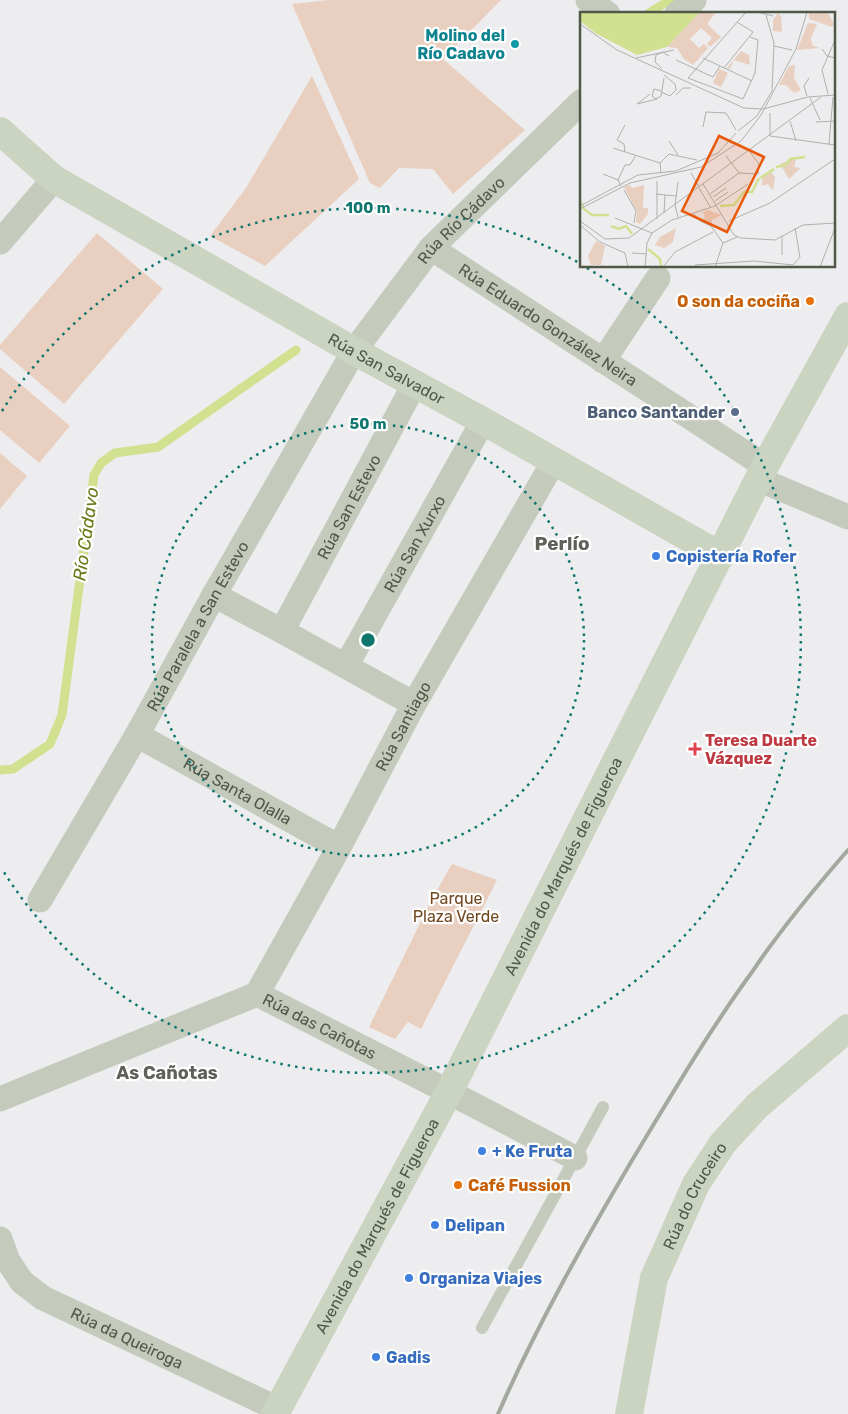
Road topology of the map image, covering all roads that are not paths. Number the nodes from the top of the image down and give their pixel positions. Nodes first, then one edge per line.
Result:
1 (588, 0) edge
2 (694, 0) edge
3 (605, 12) edge
4 (679, 12) edge
5 (580, 103) edge
6 (0, 131) edge
7 (54, 179) junction
8 (0, 242) edge
9 (432, 248) junction
10 (658, 278) dead end
11 (848, 316) edge
12 (354, 351) junction
13 (604, 361) junction
14 (415, 383) junction
15 (483, 421) junction
16 (554, 461) junction
17 (762, 473) junction
18 (848, 517) edge
19 (721, 556) junction
20 (214, 595) junction
21 (282, 631) junction
22 (346, 666) junction
23 (414, 704) junction
24 (138, 735) junction
25 (339, 847) junction
26 (40, 900) dead end
27 (257, 994) junction
28 (848, 1028) edge
29 (449, 1092) junction
30 (0, 1099) edge
31 (603, 1107) dead end
32 (575, 1158) junction
33 (0, 1239) edge
34 (482, 1328) dead end
35 (277, 1411) edge
36 (629, 1414) edge

1 - 3 street
2 - 4 street
5 - 9 street, Rúa Río Cádavo
6 - 7 street, Rúa San Salvador
7 - 8 street
7 - 12 street, Rúa San Salvador
9 - 12 street, Rúa Río Cádavo
9 - 13 street, Rúa Eduardo González Neira
10 - 13 street
11 - 17 street, Avenida do Marqués de Figueroa
12 - 14 street, Rúa San Salvador
12 - 20 street, Rúa Paralela a San Estevo
13 - 17 street, Rúa Eduardo González Neira
14 - 15 street, Rúa San Salvador
14 - 21 street, Rúa San Estevo
15 - 16 street, Rúa San Salvador
15 - 22 street, Rúa San Xurxo
16 - 19 street, Rúa San Salvador
16 - 23 street, Rúa Santiago
17 - 18 street, Rúa Eduardo González Neira
17 - 19 street, Avenida do Marqués de Figueroa
19 - 29 street, Avenida do Marqués de Figueroa
20 - 21 street
20 - 24 street, Rúa Paralela a San Estevo
21 - 22 street
22 - 23 street
23 - 25 street, Rúa Santiago
24 - 25 street, Rúa Santa Olalla
24 - 26 street, Rúa Paralela a San Estevo
25 - 27 street, Rúa Santiago
27 - 29 street, Rúa das Cañotas
27 - 30 street, Rúa das Cañotas
28 - 36 street, Rúa do Cruceiro
29 - 32 street, Rúa das Cañotas
29 - 35 street, Avenida do Marqués de Figueroa
31 - 32 lane
32 - 34 lane
33 - 35 street, Rúa da Queiroga

